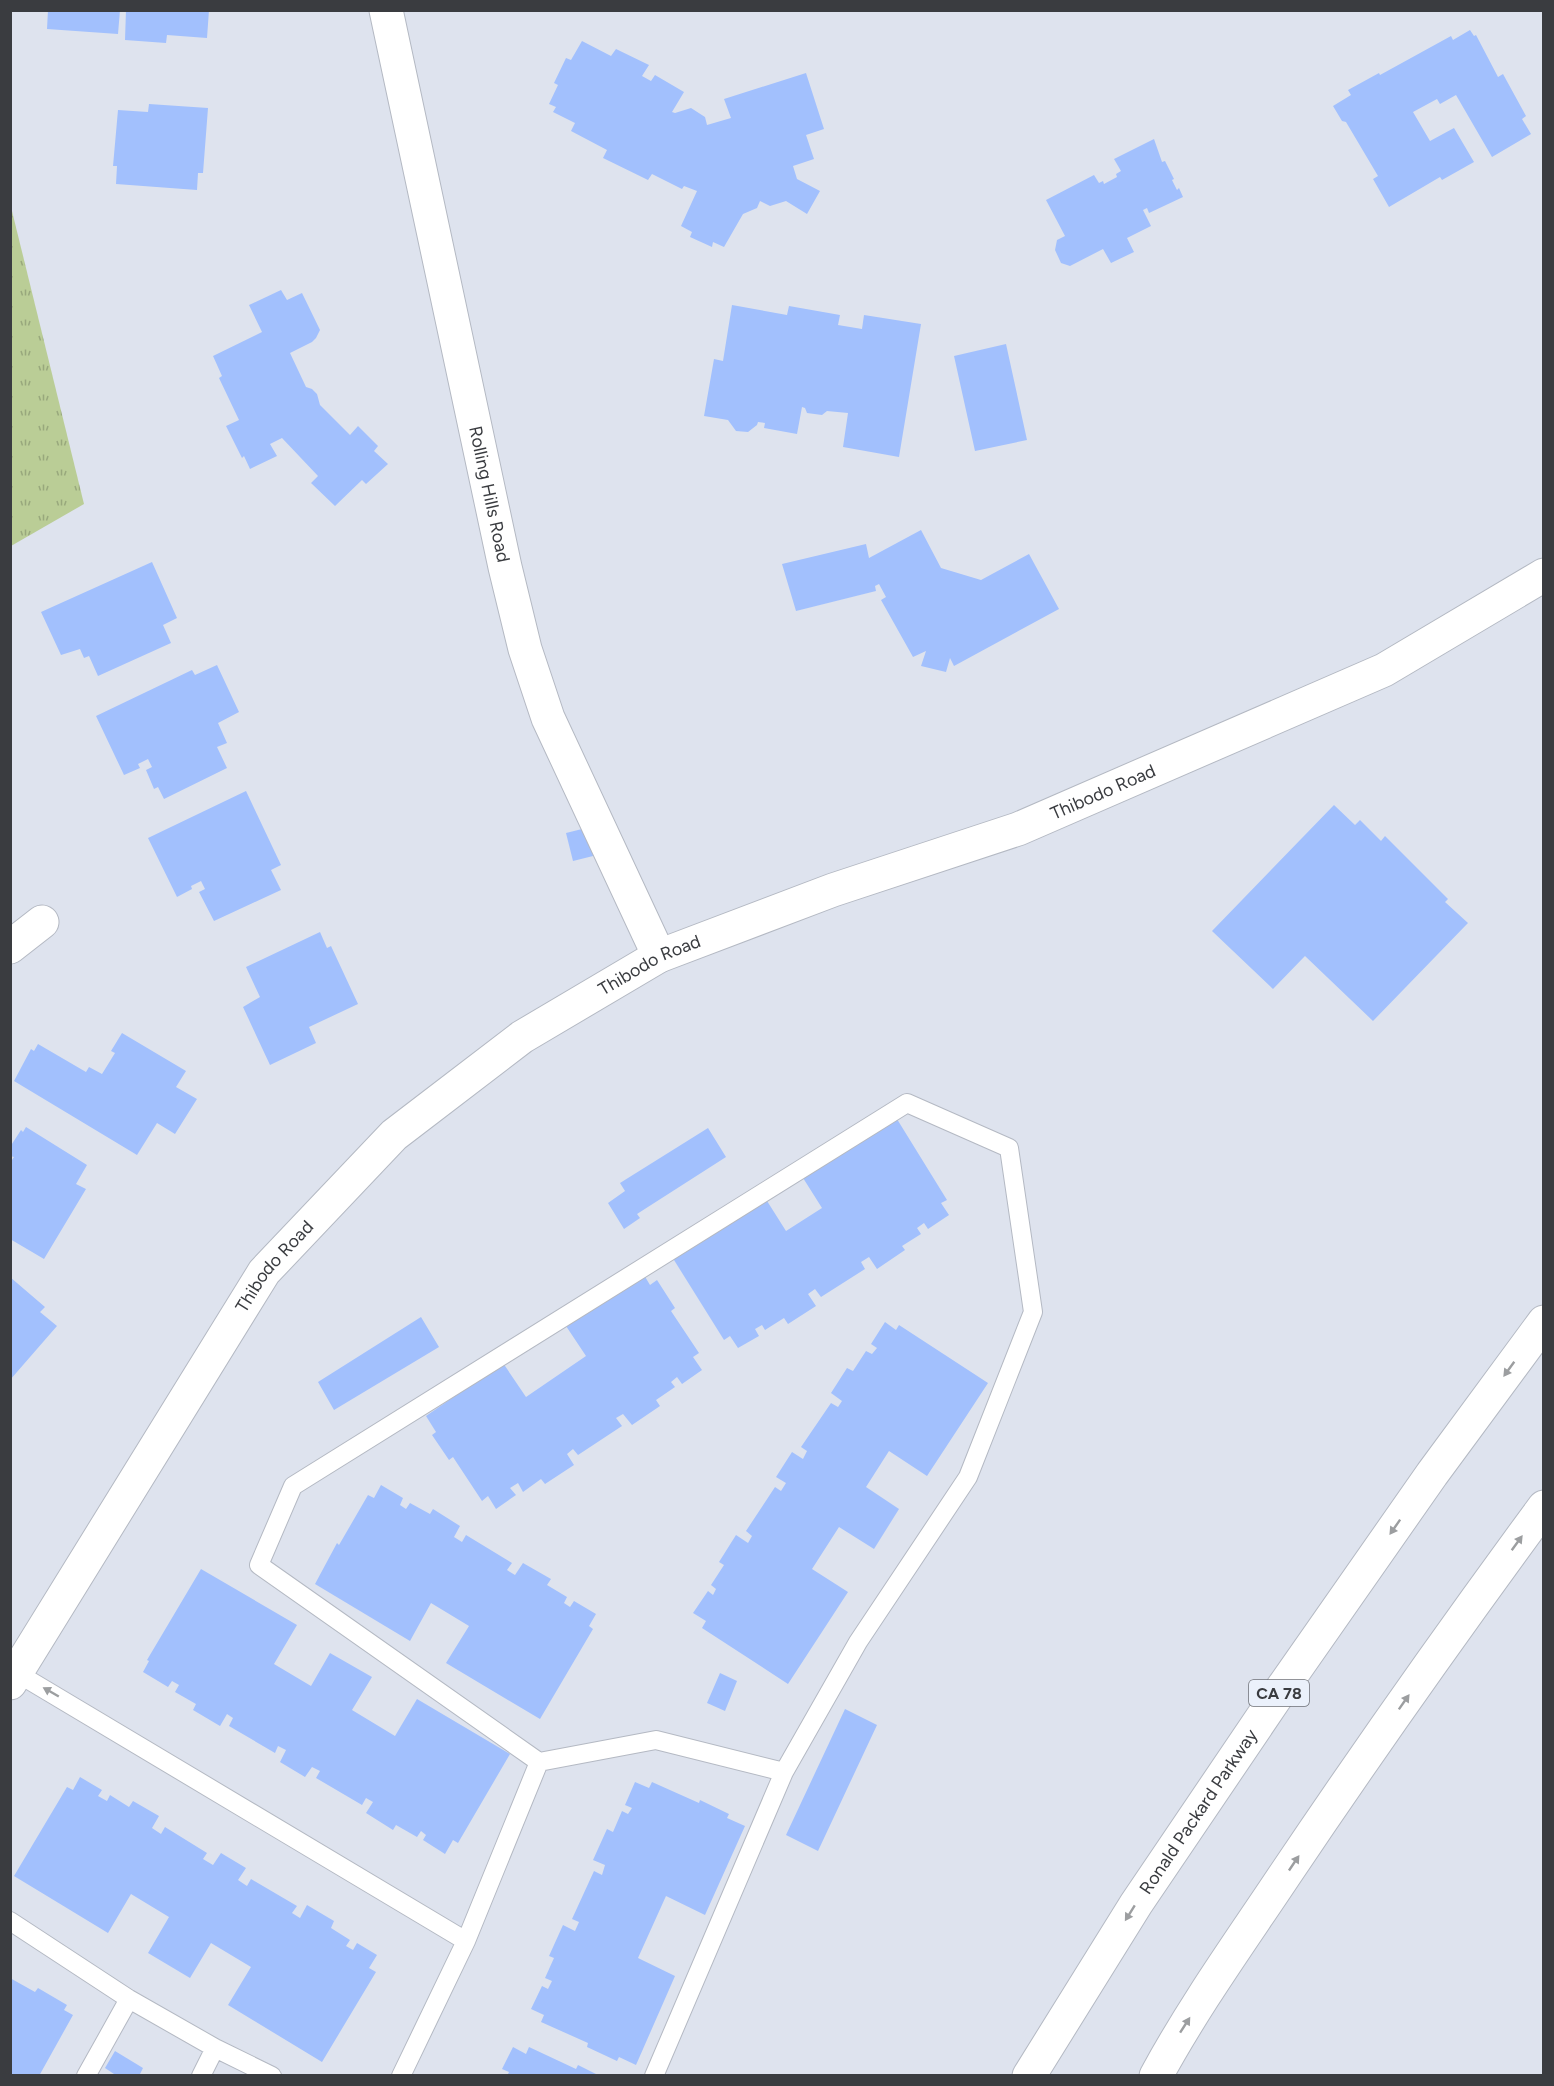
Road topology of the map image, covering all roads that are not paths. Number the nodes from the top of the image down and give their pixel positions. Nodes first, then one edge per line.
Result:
1 (386, 10) edge
2 (1544, 574) edge
3 (42, 922) dead end
4 (10, 947) edge
5 (659, 956) junction
6 (1544, 1322) edge
7 (1544, 1507) edge
8 (14, 1678) edge
9 (539, 1762) junction
10 (784, 1772) junction
11 (10, 1921) edge
12 (466, 1941) junction
13 (129, 1999) junction
14 (215, 2048) junction
15 (86, 2076) edge
16 (201, 2076) edge
17 (272, 2076) edge
18 (400, 2076) edge
19 (654, 2076) edge
20 (1029, 2076) edge
21 (1156, 2076) edge

1 - 5 main road, Rolling Hills Road
2 - 5 main road, Thibodo Road
3 - 4 main road
5 - 8 main road, Thibodo Road
6 -> 20 main road, Ronald Packard Parkway / CA 78
21 -> 7 main road
12 -> 8 lane
9 - 10 lane
9 - 10 lane
9 - 12 lane
10 - 19 lane
11 - 13 lane
12 - 18 lane
13 - 14 lane
13 - 15 lane
14 - 16 lane
14 - 17 lane

